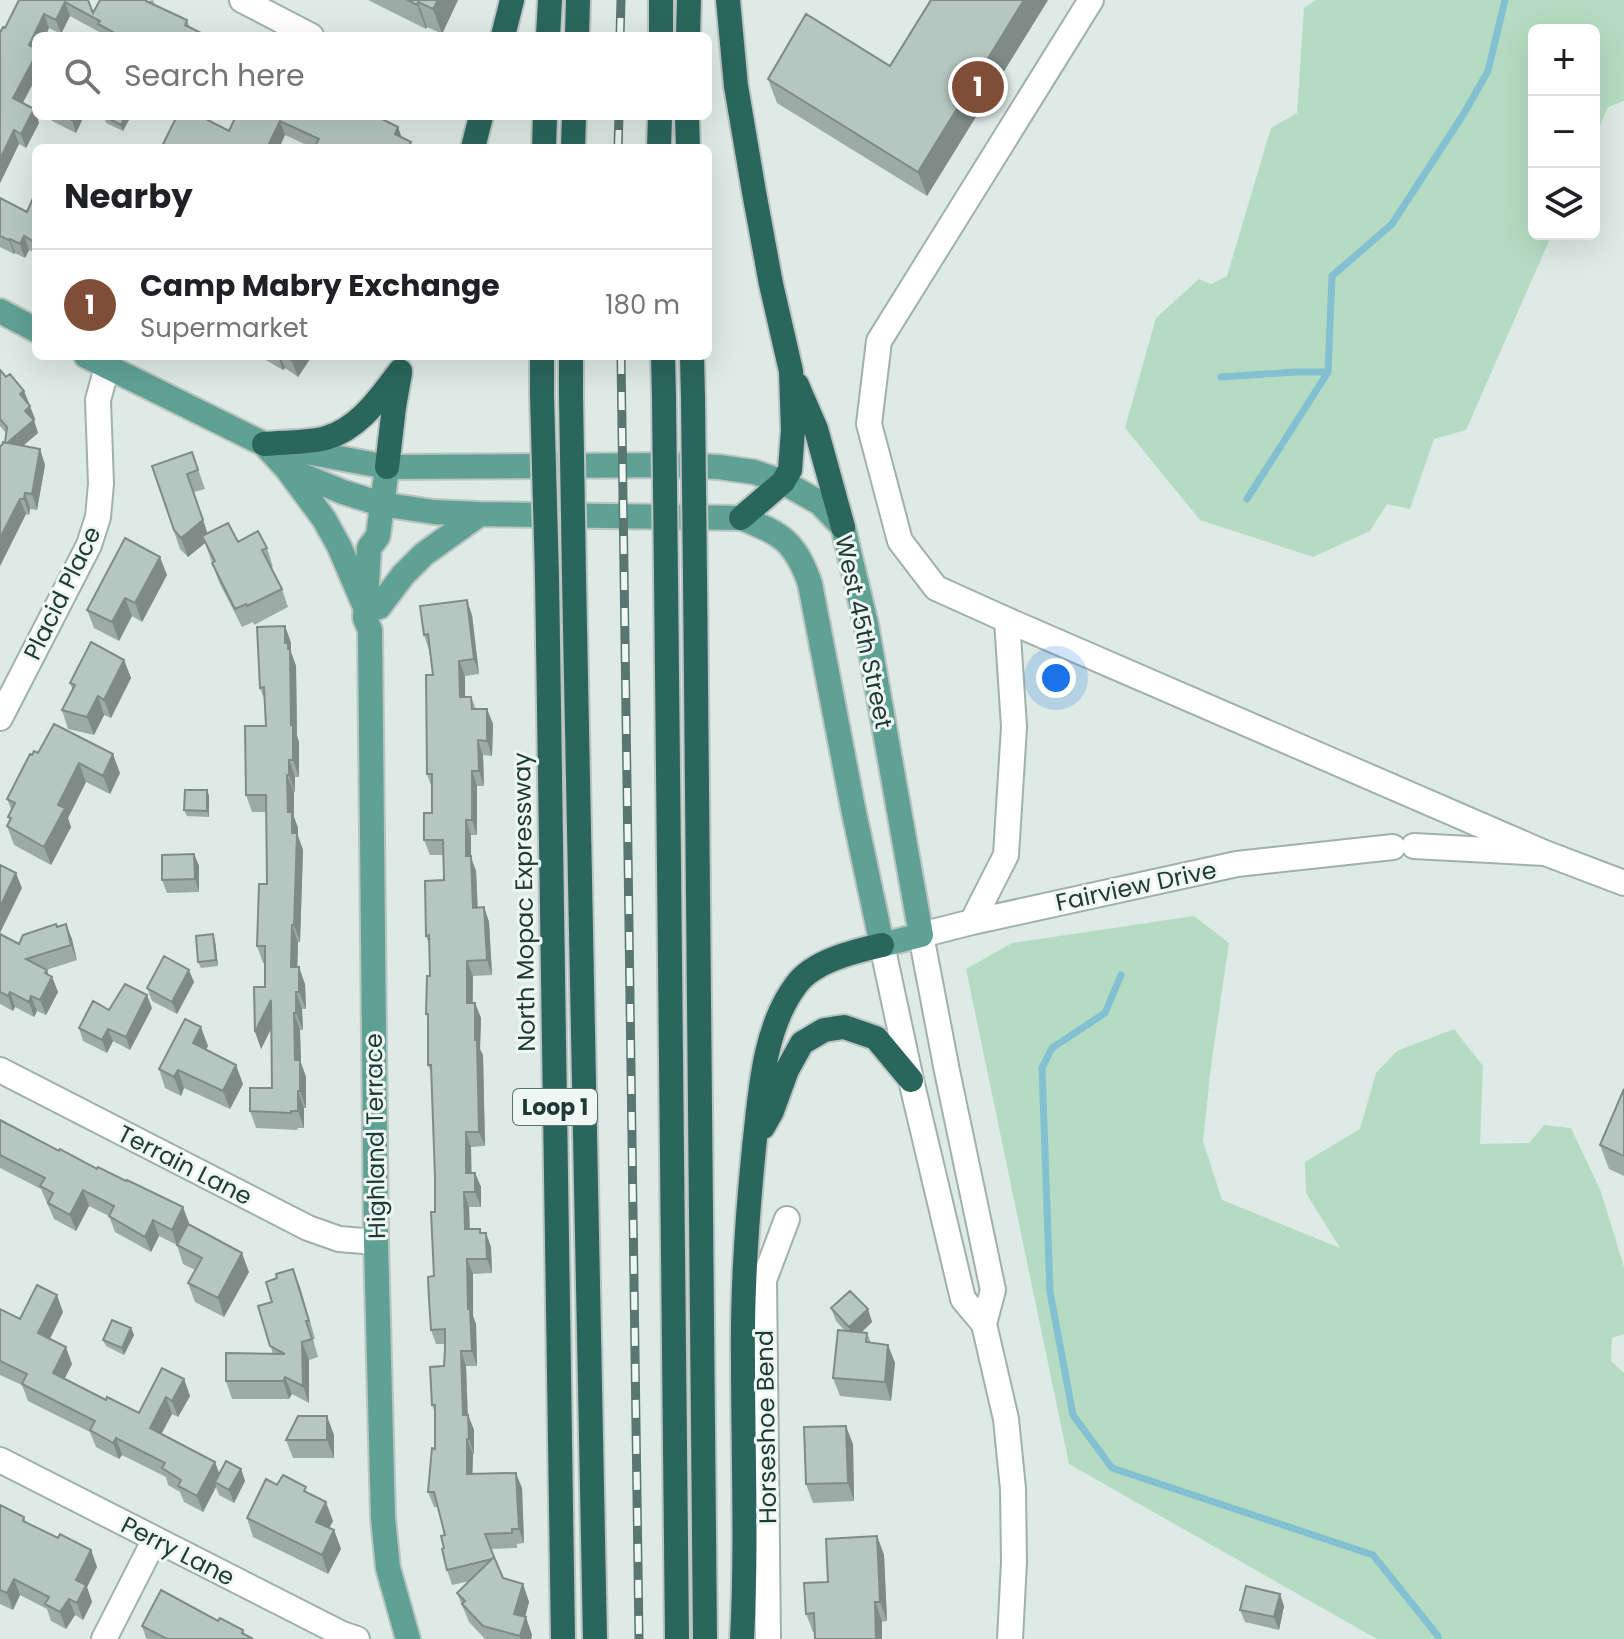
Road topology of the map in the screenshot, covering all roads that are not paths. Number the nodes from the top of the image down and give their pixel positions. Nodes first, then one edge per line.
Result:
1 (242, 0) edge
2 (512, 0) edge
3 (550, 0) edge
4 (578, 0) edge
5 (661, 0) edge
6 (689, 0) edge
7 (728, 0) edge
8 (1091, 0) edge
9 (303, 32) edge
10 (504, 32) edge
11 (548, 32) edge
12 (577, 32) edge
13 (661, 32) edge
14 (688, 32) edge
15 (480, 120) edge
16 (545, 120) edge
17 (574, 120) edge
18 (660, 120) edge
19 (687, 120) edge
20 (474, 144) edge
21 (544, 144) edge
22 (573, 144) edge
23 (659, 144) edge
24 (688, 144) edge
25 (0, 311) edge
26 (32, 328) edge
27 (542, 360) edge
28 (571, 360) edge
29 (663, 360) edge
30 (692, 360) edge
31 (97, 361) edge
32 (403, 364) edge
33 (791, 371) junction
34 (264, 444) junction
35 (387, 467) junction
36 (287, 469) junction
37 (783, 482) junction
38 (381, 504) junction
39 (480, 514) junction
40 (741, 518) junction
41 (843, 527) junction
42 (371, 615) junction
43 (1007, 620) junction
44 (0, 718) edge
45 (1428, 802) junction
46 (1403, 846) junction
47 (1545, 853) junction
48 (1624, 883) edge
49 (972, 922) junction
50 (921, 935) junction
51 (882, 945) junction
52 (0, 1070) edge
53 (911, 1080) junction
54 (755, 1143) junction
55 (787, 1219) dead end
56 (376, 1242) junction
57 (984, 1324) junction
58 (0, 1460) edge
59 (155, 1539) junction
60 (104, 1639) edge
61 (357, 1639) edge
62 (408, 1639) edge
63 (563, 1639) edge
64 (595, 1639) edge
65 (677, 1639) edge
66 (705, 1639) edge
67 (742, 1639) edge
68 (768, 1639) edge
69 (1010, 1639) edge

1 - 9 street
2 - 10 highway
3 - 11 highway
4 - 12 highway
5 - 13 highway
6 - 14 highway
7 - 33 highway
8 - 43 street
15 - 20 highway
16 - 21 highway
17 - 22 highway
18 - 23 highway
19 - 24 highway
25 - 26 main road
27 - 63 highway, North Mopac Expressway / Loop 1, bridge
28 - 64 highway, bridge
29 - 65 highway, bridge
30 - 66 highway, bridge
31 - 34 main road, West 45th Street
31 - 44 street, Placid Place
32 - 34 highway
32 - 35 highway
33 - 37 highway
33 - 41 highway
34 - 35 main road, West 45th Street
34 - 36 main road, West 45th Street
35 - 37 main road, West 45th Street
35 - 38 main road, Highland Terrace
36 - 38 main road, West 45th Street
36 - 42 main road
37 - 40 highway
37 - 41 main road, West 45th Street
38 - 39 main road, West 45th Street
38 - 42 main road, Highland Terrace
39 - 40 main road, West 45th Street
39 - 42 main road
40 - 51 main road, West 45th Street
41 - 50 main road, West 45th Street
42 - 56 main road, Highland Terrace
43 - 45 street
43 - 49 street
45 - 46 street
45 - 47 street
46 - 47 street, Fairview Drive
46 - 49 street, Fairview Drive
47 - 48 street, Fairview Drive
49 - 50 street, Fairview Drive
50 - 51 main road, Fairview Drive
50 - 57 street, West 45th Street
51 - 53 street, West 45th Street
51 - 54 highway
52 - 56 street, Terrain Lane
53 - 54 highway
53 - 57 street, West 45th Street
54 - 67 highway
55 - 68 street, Horseshoe Bend
56 - 62 main road, Highland Terrace
57 - 69 street, West 45th Street
58 - 59 street, Perry Lane
59 - 60 street
59 - 61 street, Perry Lane

